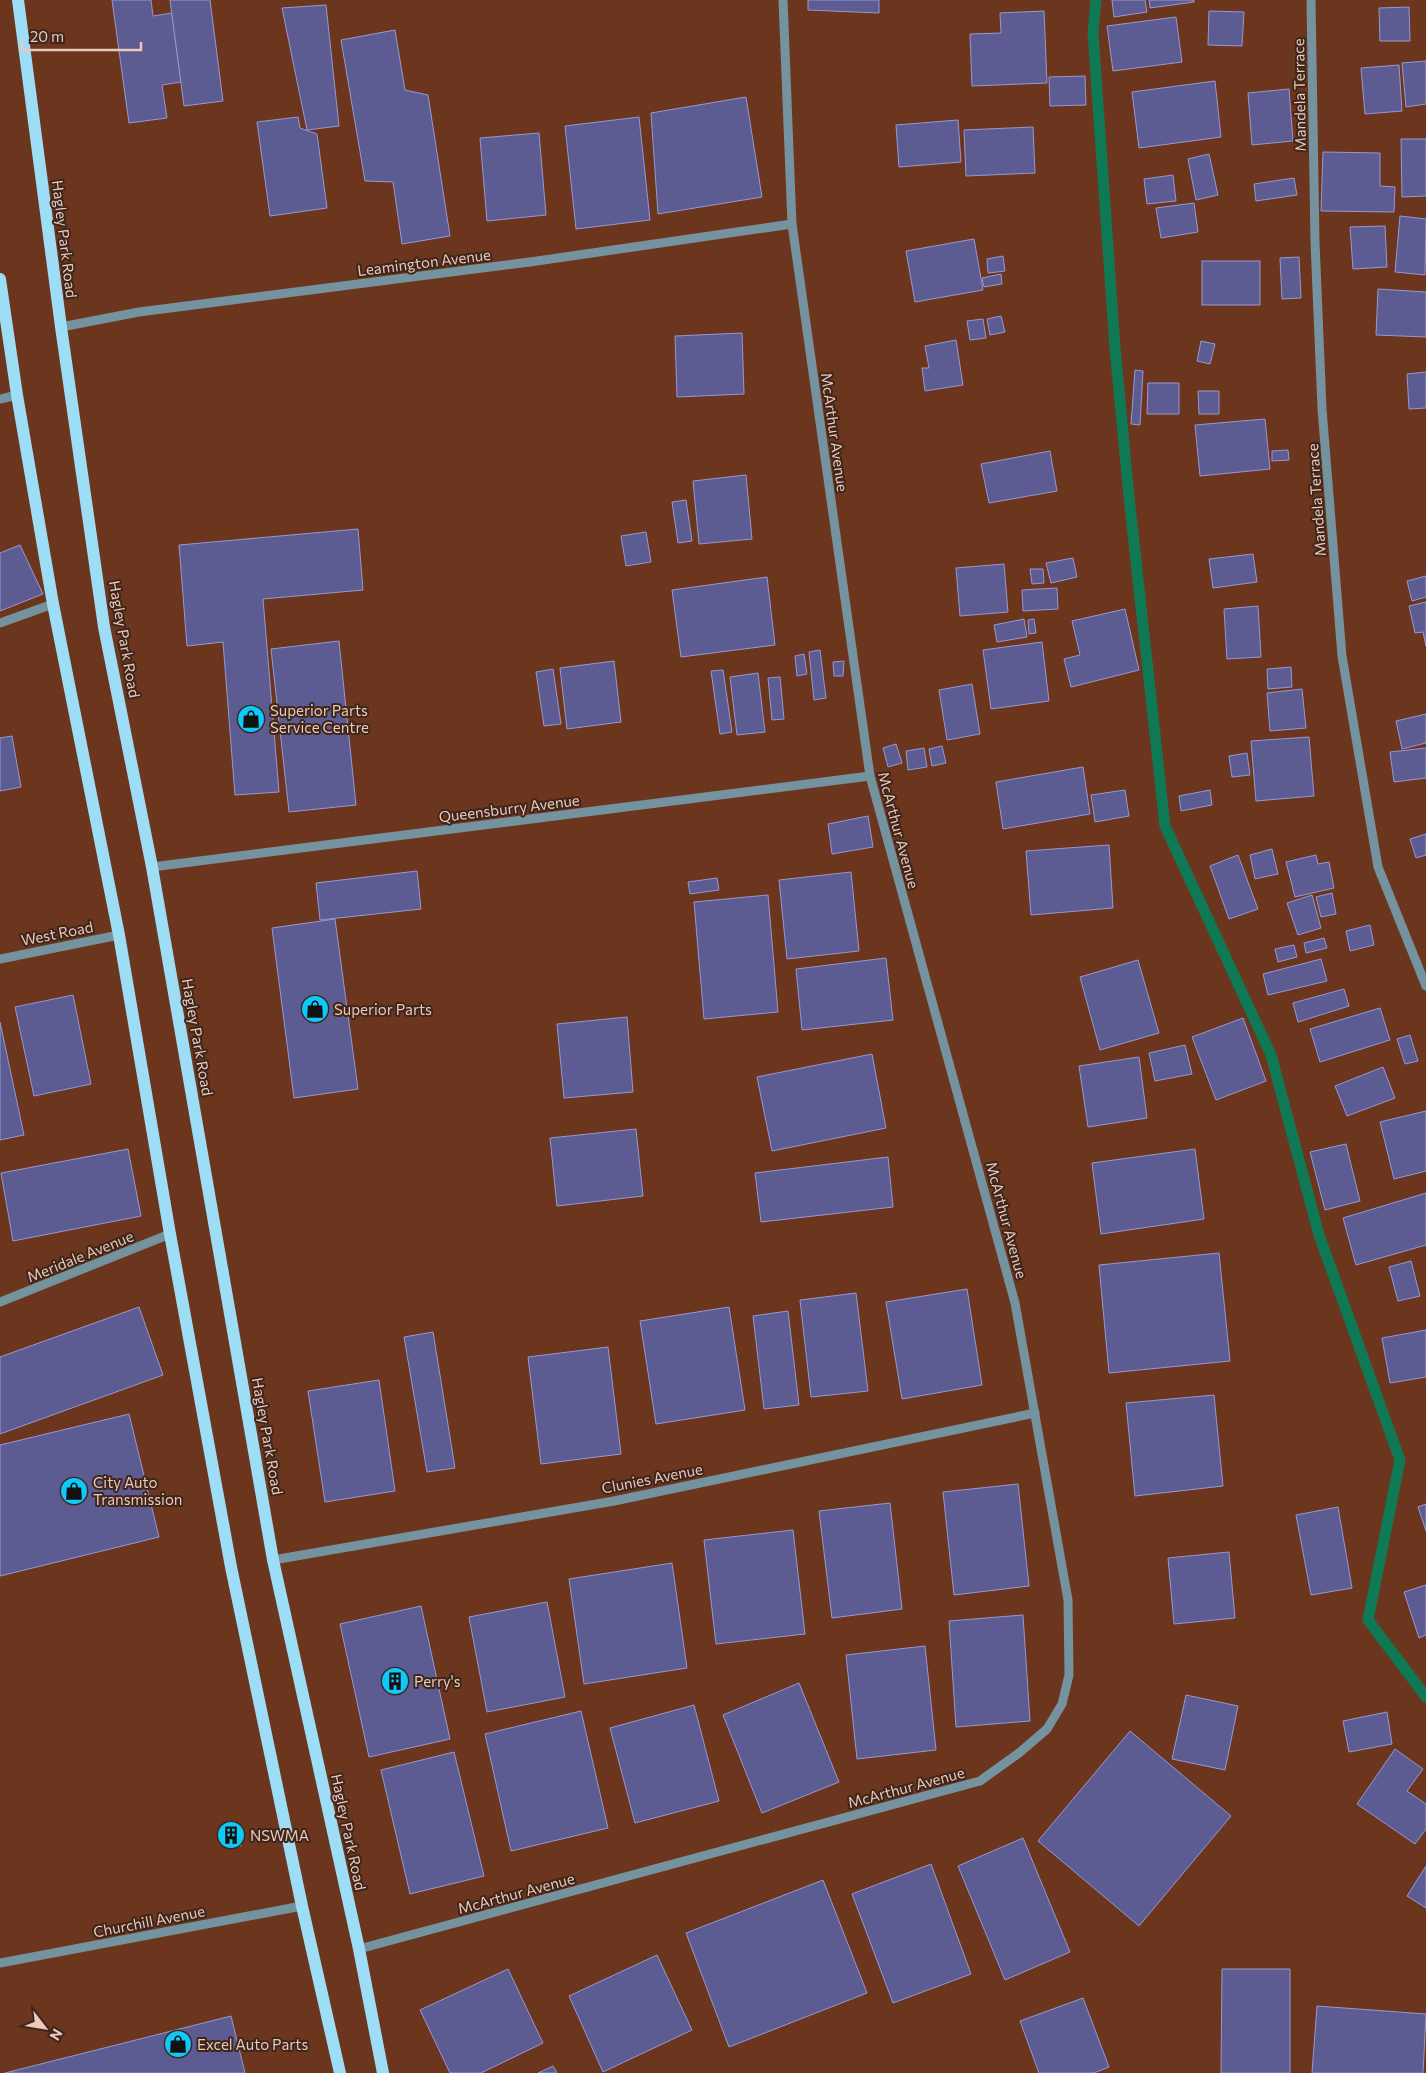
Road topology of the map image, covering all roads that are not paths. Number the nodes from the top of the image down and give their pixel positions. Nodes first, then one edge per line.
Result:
1 (18, 0) edge
2 (783, 0) edge
3 (1311, 0) edge
4 (792, 224) junction
5 (0, 279) edge
6 (61, 328) junction
7 (17, 396) junction
8 (0, 399) edge
9 (53, 604) junction
10 (0, 623) edge
11 (870, 776) junction
12 (152, 867) junction
13 (119, 935) junction
14 (0, 958) edge
15 (1426, 986) edge
16 (170, 1234) junction
17 (0, 1302) edge
18 (1035, 1413) junction
19 (273, 1560) junction
20 (302, 1906) junction
21 (359, 1950) junction
22 (0, 1962) edge
23 (340, 2073) edge
24 (383, 2073) edge

1 - 6 main road, Hagley Park Road
2 - 4 street, McArthur Avenue
3 - 15 street, Mandela Terrace
4 - 6 street, Leamington Avenue
4 - 11 street, McArthur Avenue
5 - 7 main road
6 - 12 main road, Hagley Park Road
7 - 8 street
7 - 9 main road
9 - 10 street
9 - 13 main road
11 - 12 street, Queensburry Avenue
11 - 18 street, McArthur Avenue
12 - 19 main road, Hagley Park Road
13 - 14 street, West Road
13 - 16 main road
16 - 17 street, Meridale Avenue
16 - 20 main road
18 - 19 street, Clunies Avenue
18 - 21 street, McArthur Avenue
19 - 21 main road, Hagley Park Road
20 - 22 street, Churchill Avenue
20 - 23 main road
21 - 24 main road, Hagley Park Road

